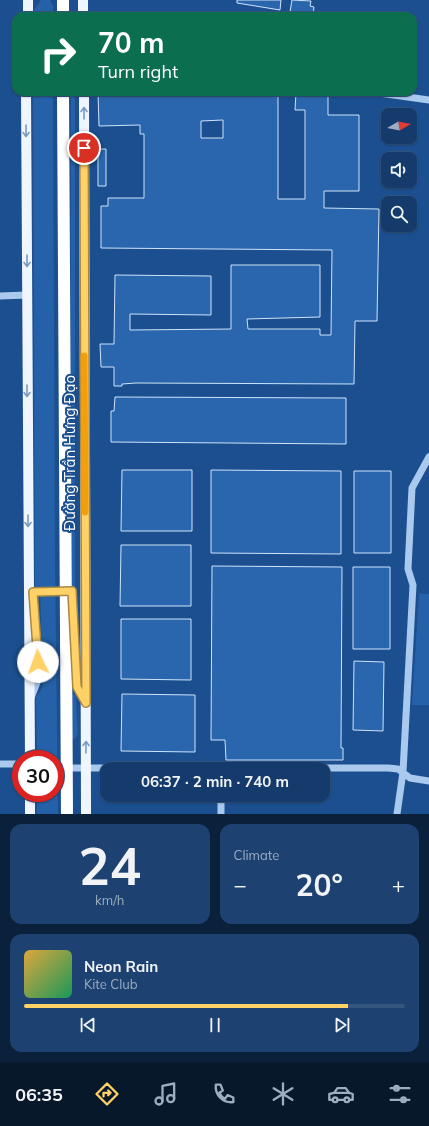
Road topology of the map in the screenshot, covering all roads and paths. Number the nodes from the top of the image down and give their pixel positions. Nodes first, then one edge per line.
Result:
1 (28, 0) edge
2 (63, 0) edge
3 (83, 0) edge
4 (28, 12) edge
5 (63, 12) edge
6 (83, 12) edge
7 (26, 96) edge
8 (63, 96) edge
9 (84, 96) edge
10 (400, 96) edge
11 (429, 100) edge
12 (26, 295) junction
13 (0, 296) edge
14 (429, 457) edge
15 (30, 702) junction
16 (86, 703) junction
17 (30, 750) edge
18 (0, 764) edge
19 (12, 764) edge
20 (86, 767) junction
21 (100, 767) edge
22 (66, 768) junction
23 (330, 768) edge
24 (403, 772) junction
25 (429, 781) edge
26 (30, 802) edge
27 (221, 802) edge
28 (30, 814) edge
29 (67, 814) edge
30 (86, 814) edge
31 (221, 814) edge
32 (398, 814) edge

1 - 4 main road
2 - 5 highway
3 - 6 main road
7 -> 12 main road
8 - 22 highway, Đường Trần Hưng Đạo
16 -> 9 main road, Đường Trần Hưng Đạo
10 - 11 street
12 - 13 street
12 -> 15 main road
14 - 24 street
15 - 16 street, bridge
15 - 17 main road
20 -> 16 main road, Đường Trần Hưng Đạo
18 - 19 street
20 - 21 street
20 - 22 street
20 - 30 main road, Đường Trần Hưng Đạo
22 - 29 highway, Đường Trần Hưng Đạo
23 - 24 street
24 - 25 street
24 - 32 street
26 - 28 main road
27 - 31 street

